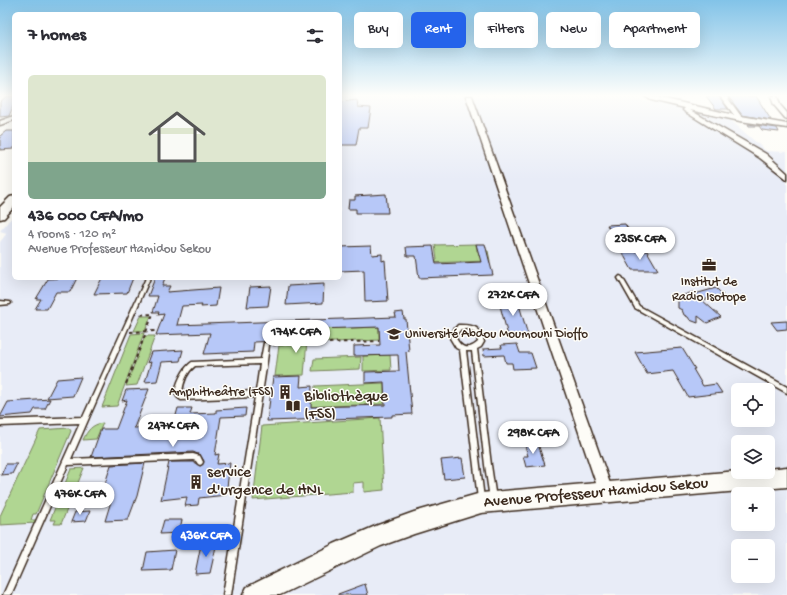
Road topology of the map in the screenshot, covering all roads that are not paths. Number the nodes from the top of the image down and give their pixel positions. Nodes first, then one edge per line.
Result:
1 (480, 124) edge
2 (709, 124) edge
3 (774, 124) edge
4 (787, 126) edge
5 (787, 177) edge
6 (12, 202) edge
7 (0, 215) edge
8 (620, 278) dead end
9 (147, 280) edge
10 (0, 303) edge
11 (8, 303) dead end
12 (266, 345) road end
13 (463, 349) junction
14 (474, 349) junction
15 (264, 361) junction
16 (787, 390) edge
17 (259, 394) junction
18 (84, 420) junction
19 (0, 423) edge
20 (66, 462) junction
21 (200, 462) dead end
22 (787, 477) edge
23 (606, 492) junction
24 (488, 502) junction
25 (7, 595) edge
26 (227, 595) edge
27 (256, 595) edge

1 - 23 street
2 - 5 street
3 - 4 street
6 - 7 street
8 - 16 lane
9 - 18 lane
10 - 11 lane
12 - 15 lane
13 - 14 lane
13 - 14 lane
13 - 24 lane
14 - 24 lane
15 - 17 lane
15 - 17 lane
17 - 26 lane
18 - 19 lane
18 - 20 lane
20 - 21 lane
20 - 25 lane
22 - 23 street, Avenue Professeur Hamidou Sekou
23 - 24 street, Avenue Professeur Hamidou Sekou
24 - 27 street, Avenue Professeur Hamidou Sekou

